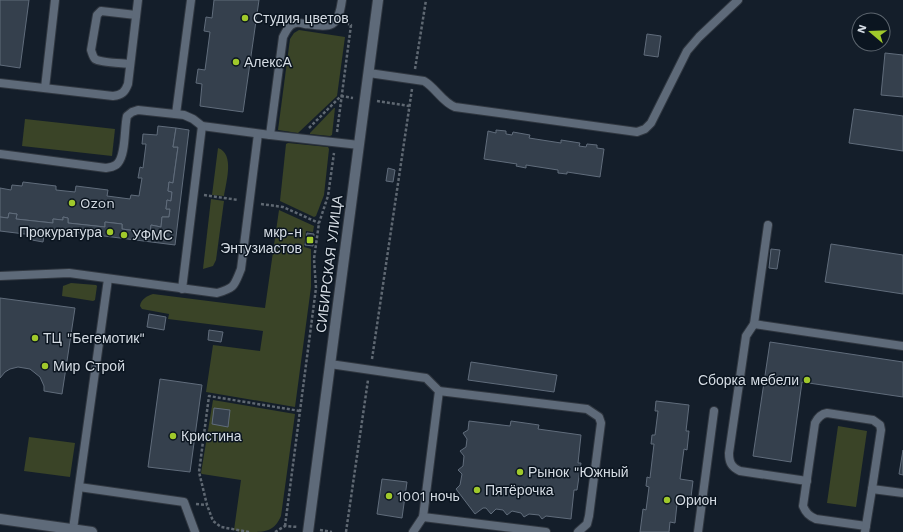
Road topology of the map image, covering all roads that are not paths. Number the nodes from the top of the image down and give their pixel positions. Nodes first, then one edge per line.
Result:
1 (55, 0) edge
2 (138, 0) edge
3 (191, 0) edge
4 (342, 0) edge
5 (378, 0) edge
6 (738, 0) edge
7 (136, 15) junction
8 (130, 64) junction
9 (369, 73) junction
10 (0, 83) edge
11 (45, 88) junction
12 (176, 114) junction
13 (202, 126) junction
14 (258, 134) junction
15 (270, 135) junction
16 (359, 145) junction
17 (0, 154) edge
18 (768, 225) dead end
19 (0, 276) edge
20 (108, 278) junction
21 (182, 289) junction
22 (754, 324) junction
23 (903, 346) edge
24 (330, 364) junction
25 (439, 391) junction
26 (714, 411) dead end
27 (807, 481) junction
28 (79, 487) junction
29 (872, 489) junction
30 (903, 493) edge
31 (423, 517) junction
32 (0, 519) edge
33 (73, 529) junction
34 (866, 529) edge
35 (92, 532) edge
36 (195, 532) edge
37 (308, 532) edge
38 (413, 532) edge
39 (546, 532) edge
40 (578, 532) edge
41 (698, 532) edge

1 - 11 lane
2 - 7 lane
3 - 12 lane
4 - 15 lane
5 - 9 main road, СИБИРСКАЯ УЛИЦА
6 - 9 lane
7 - 8 lane
7 - 8 lane
8 - 11 lane
9 - 16 main road, СИБИРСКАЯ УЛИЦА
10 - 11 lane
12 - 13 lane
12 - 17 lane
13 - 14 lane
13 - 21 lane
14 - 15 lane
14 - 21 lane
15 - 16 lane
16 - 24 main road, СИБИРСКАЯ УЛИЦА
18 - 22 lane
19 - 20 lane
20 - 21 lane
20 - 28 lane
22 - 23 lane
22 - 27 lane
24 - 25 lane
24 - 37 main road, СИБИРСКАЯ УЛИЦА
25 - 31 lane
25 - 40 lane
26 - 41 lane
27 - 29 lane
27 - 34 lane
28 - 33 lane
28 - 36 lane
29 - 30 lane
29 - 34 lane
31 - 38 lane
31 - 39 lane
32 - 33 main road
33 - 35 main road

